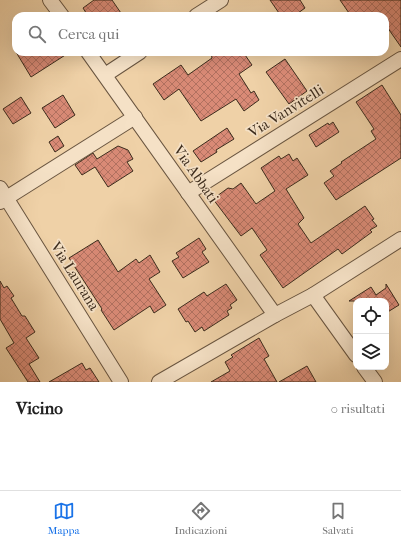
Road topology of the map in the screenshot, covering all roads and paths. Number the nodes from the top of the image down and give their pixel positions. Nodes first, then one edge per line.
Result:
1 (50, 0) edge
2 (221, 0) edge
3 (59, 12) edge
4 (202, 12) edge
5 (91, 56) edge
6 (134, 56) edge
7 (401, 59) edge
8 (105, 75) junction
9 (136, 117) junction
10 (188, 193) junction
11 (2, 196) edge
12 (401, 240) edge
13 (313, 295) junction
14 (275, 316) junction
15 (353, 352) edge
16 (366, 370) edge
17 (121, 382) edge
18 (159, 382) edge
19 (375, 382) edge

1 - 3 street
2 - 4 street
5 - 8 street, Via Abbati
6 - 8 street
7 - 10 street, Via Vanvitelli
8 - 9 street, Via Abbati
9 - 10 street, Via Abbati
9 - 11 street
10 - 14 street, Via Abbati
11 - 17 street, Via Laurana
12 - 13 street
13 - 14 street
13 - 15 street
14 - 18 street
16 - 19 street

